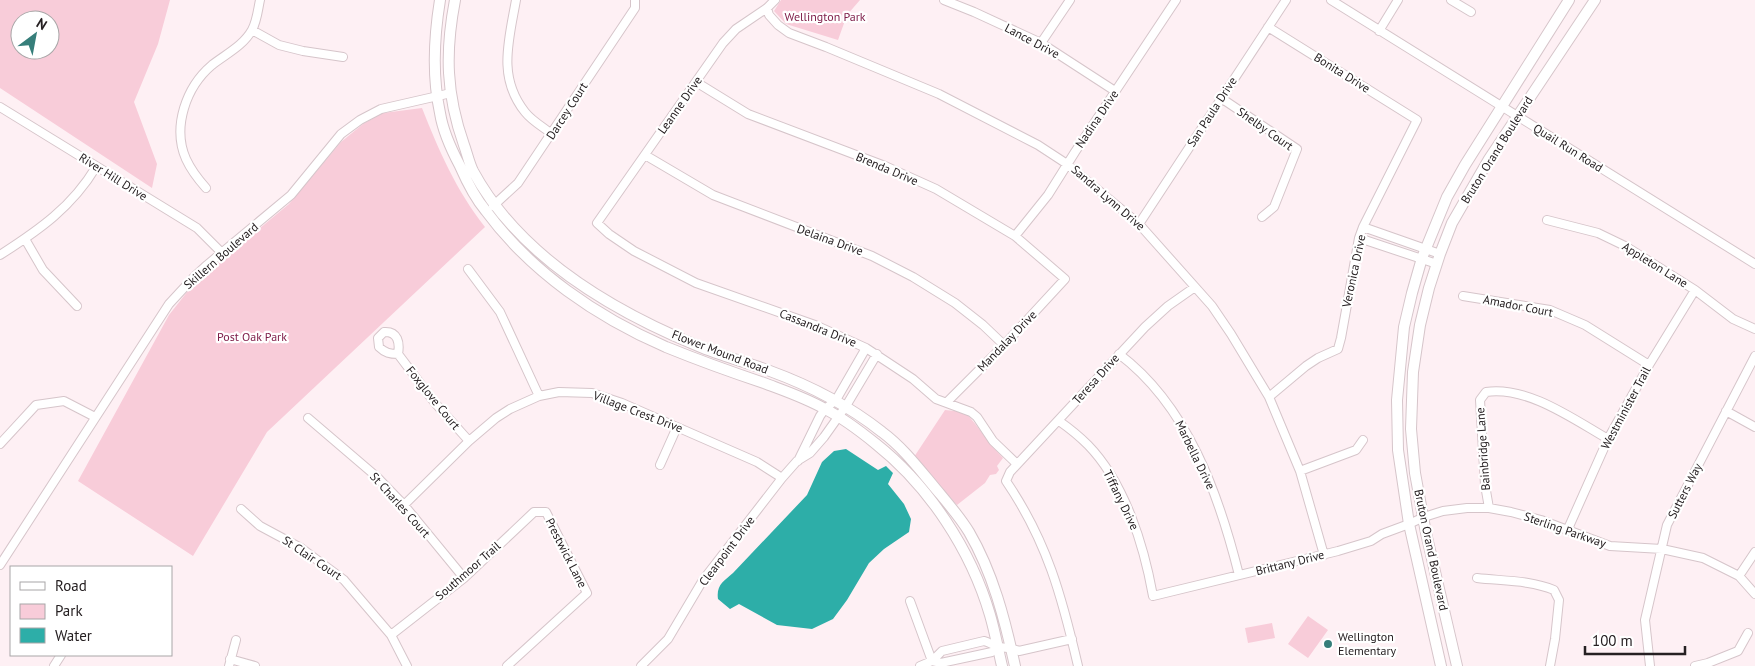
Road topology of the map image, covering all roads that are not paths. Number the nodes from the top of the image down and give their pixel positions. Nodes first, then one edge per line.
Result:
1 (260, 0) edge
2 (440, 0) edge
3 (455, 0) edge
4 (516, 0) edge
5 (635, 0) edge
6 (775, 0) edge
7 (944, 0) edge
8 (1070, 0) edge
9 (1176, 0) edge
10 (1286, 0) edge
11 (1331, 0) edge
12 (1398, 0) edge
13 (1451, 0) edge
14 (1569, 0) edge
15 (1595, 0) edge
16 (964, 4) edge
17 (767, 8) junction
18 (1470, 12) dead end
19 (1268, 27) junction
20 (252, 30) junction
21 (1379, 31) junction
22 (1041, 44) junction
23 (343, 57) dead end
24 (696, 82) junction
25 (1115, 91) junction
26 (451, 93) junction
27 (438, 97) junction
28 (1221, 98) junction
29 (0, 107) edge
30 (1502, 107) junction
31 (1518, 117) junction
32 (1417, 120) joint
33 (552, 134) junction
34 (645, 155) junction
35 (1067, 164) junction
36 (96, 167) junction
37 (206, 188) dead end
38 (495, 205) junction
39 (486, 211) junction
40 (1262, 217) dead end
41 (1547, 220) dead end
42 (598, 223) joint
43 (1140, 224) junction
44 (1363, 227) junction
45 (1015, 236) junction
46 (1360, 238) junction
47 (25, 239) junction
48 (222, 253) junction
49 (1424, 254) junction
50 (0, 255) edge
51 (1438, 259) junction
52 (1755, 264) edge
53 (468, 268) dead end
54 (1065, 279) joint
55 (1195, 287) junction
56 (1695, 290) junction
57 (1463, 296) dead end
58 (76, 306) dead end
59 (1755, 329) edge
60 (1004, 345) junction
61 (866, 348) junction
62 (398, 354) dead end
63 (877, 354) junction
64 (1119, 354) junction
65 (1755, 356) edge
66 (1649, 365) junction
67 (539, 396) junction
68 (1270, 397) junction
69 (836, 400) junction
70 (948, 402) junction
71 (846, 406) junction
72 (825, 409) junction
73 (1726, 411) junction
74 (838, 417) junction
75 (96, 418) junction
76 (308, 418) dead end
77 (1058, 421) junction
78 (677, 427) junction
79 (1755, 427) edge
80 (1363, 440) dead end
81 (1608, 440) junction
82 (469, 441) junction
83 (0, 444) edge
84 (797, 462) junction
85 (1017, 464) junction
86 (660, 465) dead end
87 (1300, 471) junction
88 (782, 478) junction
89 (404, 505) junction
90 (1489, 508) junction
91 (241, 509) dead end
92 (546, 512) joint
93 (1424, 517) junction
94 (1409, 524) junction
95 (1567, 532) junction
96 (1662, 549) junction
97 (1755, 552) edge
98 (1324, 555) junction
99 (0, 565) edge
100 (1240, 575) junction
101 (1739, 576) junction
102 (464, 578) junction
103 (1477, 578) dead end
104 (1755, 594) edge
105 (1152, 596) joint
106 (910, 601) dead end
107 (1748, 633) dead end
108 (390, 635) junction
109 (1072, 639) junction
110 (236, 640) dead end
111 (997, 647) junction
112 (1011, 647) junction
113 (932, 661) junction
114 (230, 663) edge
115 (256, 666) edge
116 (407, 666) edge
117 (507, 666) edge
118 (642, 666) edge
119 (920, 666) edge
120 (1002, 666) edge
121 (1015, 666) edge
122 (1078, 666) edge
123 (1441, 666) edge
124 (1457, 666) edge
125 (1550, 666) edge
126 (1650, 666) edge
127 (1695, 666) edge

1 - 20 street
2 - 27 main road, Flower Mound Road
3 - 26 main road, Flower Mound Road
4 - 33 street
5 - 33 street, Darcey Court
6 - 17 street, Leanne Drive
7 - 16 street, Lance Drive
8 - 22 street
9 - 25 street, Nadina Drive
10 - 19 street, San Paula Drive
11 - 21 street, Quail Run Road
12 - 21 street
13 - 18 street
14 - 30 main road, Bruton Orand Boulevard
15 - 31 main road, Bruton Orand Boulevard
16 - 22 street, Lance Drive
17 - 24 street, Leanne Drive
17 - 35 street, Sandra Lynn Drive
19 - 28 street, San Paula Drive
19 - 32 street, Bonita Drive
20 - 23 street
20 - 37 street
21 - 30 street, Quail Run Road
22 - 25 street, Lance Drive
24 - 34 street, Leanne Drive
24 - 45 street, Brenda Drive
25 - 35 street, Nadina Drive
26 - 27 street, Skillern Boulevard
26 - 38 main road, Flower Mound Road
27 - 39 main road, Flower Mound Road
27 - 48 street, Skillern Boulevard
28 - 40 street, Shelby Court
28 - 43 street, San Paula Drive
29 - 36 street, River Hill Drive
30 - 31 street, Quail Run Road
30 - 49 main road, Bruton Orand Boulevard
31 - 51 main road, Bruton Orand Boulevard
31 - 52 street, Quail Run Road
32 - 44 street, Veronica Drive
33 - 38 street, Darcey Court
34 - 42 street, Leanne Drive
34 - 60 street, Delaina Drive
35 - 43 street, Sandra Lynn Drive
35 - 45 street, Nadina Drive
36 - 47 street
36 - 48 street, River Hill Drive
38 - 39 street, Darcey Court
38 - 69 main road, Flower Mound Road
39 - 72 main road, Flower Mound Road
41 - 56 street, Appleton Lane
42 - 61 street, Cassandra Drive
43 - 55 street, Sandra Lynn Drive
44 - 46 street, Veronica Drive
44 - 49 street
45 - 54 street, Brenda Drive
46 - 49 street
46 - 68 street, Veronica Drive
47 - 50 street
47 - 58 street
48 - 75 street, Skillern Boulevard
49 - 51 street
49 - 94 main road, Bruton Orand Boulevard
51 - 93 main road, Bruton Orand Boulevard
53 - 67 street
54 - 60 street, Mandalay Drive
55 - 64 street, Teresa Drive
55 - 68 street, Sandra Lynn Drive
56 - 59 street, Appleton Lane
56 - 66 street, Westminister Trail
57 - 66 street, Amador Court
60 - 70 street, Mandalay Drive
61 - 63 street, Cassandra Drive
61 - 69 street, Clearpoint Drive
62 - 82 street, Foxglove Court
63 - 70 street, Cassandra Drive
63 - 71 street, Clearpoint Drive
64 - 77 street, Teresa Drive
64 - 100 street, Marbella Drive
65 - 73 street, Sutters Way
66 - 81 street, Westminister Trail
67 - 78 street, Village Crest Drive
67 - 82 street, Village Crest Drive
68 - 87 street, Sandra Lynn Drive
69 - 71 main road, Flower Mound Road
69 - 72 street, Clearpoint Drive
70 - 85 street, Cassandra Drive
71 - 74 street, Clearpoint Drive
71 - 112 main road, Flower Mound Road
72 - 74 main road, Flower Mound Road
72 - 84 street, Clearpoint Drive
73 - 79 street
73 - 96 street, Sutters Way
74 - 84 street, Clearpoint Drive
74 - 111 main road, Flower Mound Road
75 - 83 street
75 - 99 street, Skillern Boulevard
76 - 89 street, St Charles Court
77 - 85 street, Teresa Drive
77 - 105 street, Tiffany Drive
78 - 86 street
78 - 88 street, Village Crest Drive
80 - 87 street
81 - 90 street, Bainbridge Lane
81 - 95 street, Westminister Trail
82 - 89 street, Village Crest Drive
84 - 88 street, Clearpoint Drive
85 - 109 street, Teresa Drive
87 - 98 street, Sandra Lynn Drive
88 - 118 street, Clearpoint Drive
89 - 102 street, St Charles Court
90 - 93 street, Sterling Parkway
90 - 95 street, Sterling Parkway
91 - 108 street, St Clair Court
92 - 102 street, Southmoor Trail
92 - 117 street, Prestwick Lane
93 - 94 street, Brittany Drive
93 - 124 main road, Bruton Orand Boulevard
94 - 98 street, Brittany Drive
94 - 123 main road, Bruton Orand Boulevard
95 - 96 street, Sterling Parkway
96 - 101 street, Sterling Parkway
96 - 126 street, Sutters Way
97 - 101 street
98 - 100 street, Brittany Drive
100 - 105 street, Brittany Drive
101 - 104 street, Sterling Parkway
102 - 108 street, Southmoor Trail
103 - 125 street
106 - 113 street
107 - 127 street
108 - 116 street, St Clair Court
109 - 112 street
109 - 122 street
110 - 114 street
111 - 112 street
111 - 113 street
111 - 113 street
111 - 120 main road, Flower Mound Road
112 - 121 main road, Flower Mound Road
113 - 119 street
114 - 115 street

